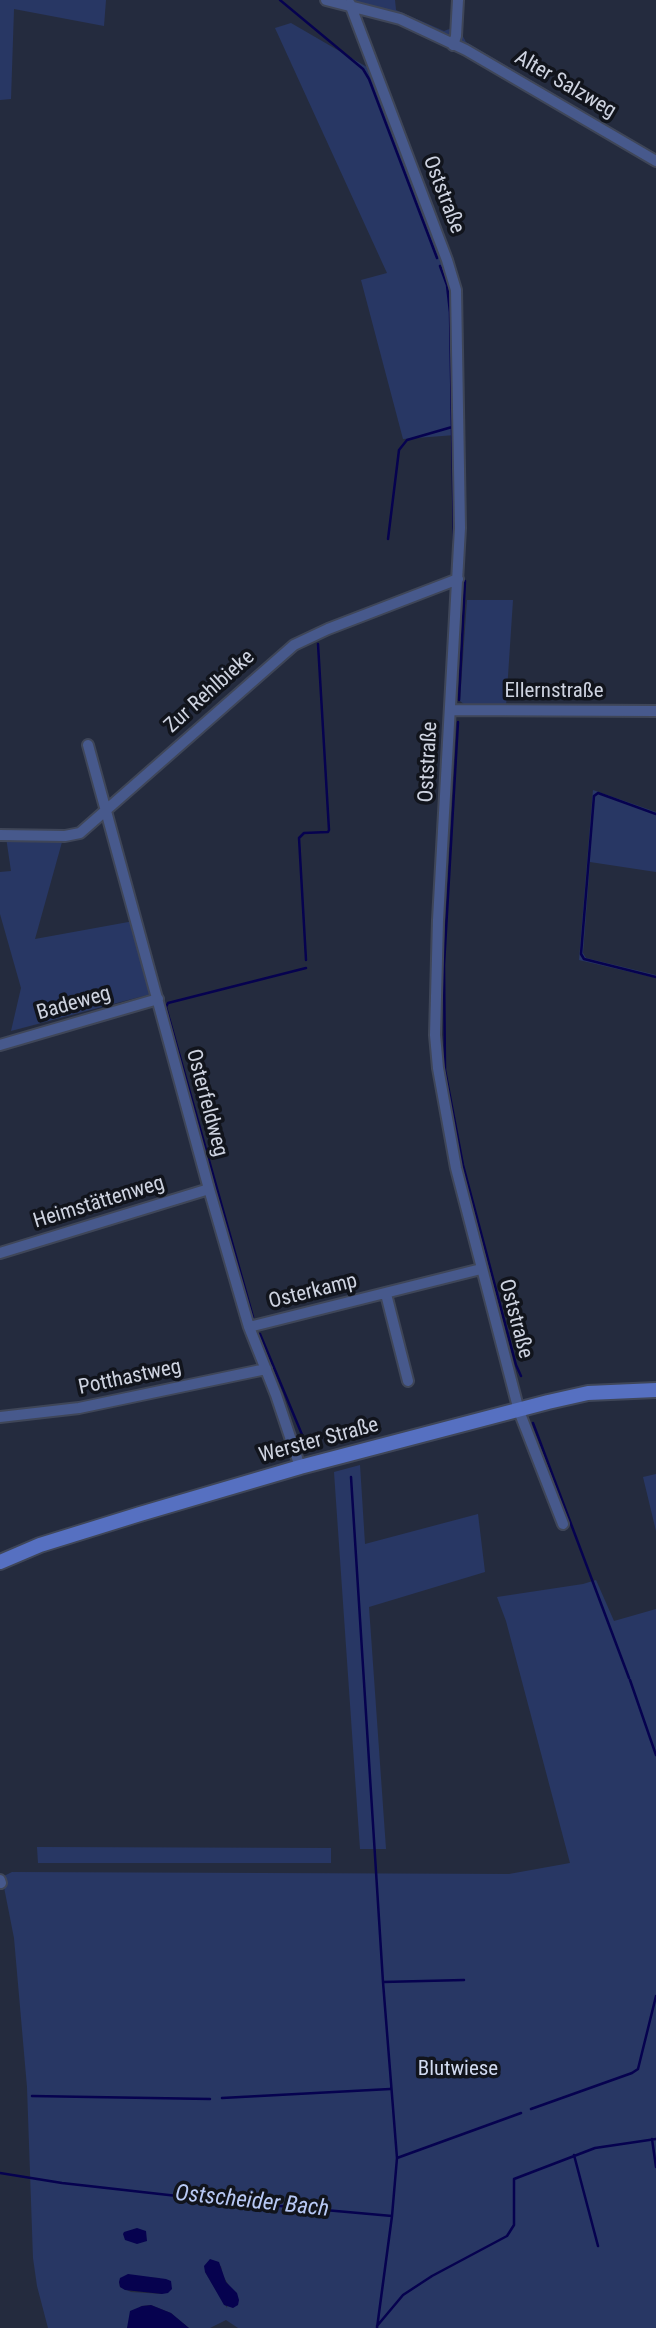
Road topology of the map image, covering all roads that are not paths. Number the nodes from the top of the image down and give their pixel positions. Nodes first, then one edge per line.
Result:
1 (327, 0) edge
2 (458, 0) edge
3 (350, 4) junction
4 (453, 45) junction
5 (656, 161) edge
6 (458, 579) junction
7 (451, 710) junction
8 (656, 711) edge
9 (88, 745) dead end
10 (107, 811) junction
11 (0, 835) edge
12 (158, 999) junction
13 (0, 1045) edge
14 (209, 1189) junction
15 (0, 1253) edge
16 (481, 1269) junction
17 (386, 1294) junction
18 (249, 1327) junction
19 (266, 1369) junction
20 (408, 1381) dead end
21 (656, 1390) edge
22 (519, 1410) junction
23 (0, 1417) edge
24 (300, 1467) junction
25 (563, 1524) dead end
26 (0, 1562) edge

1 - 3 street, Alter Salzweg
2 - 4 street
3 - 4 street, Alter Salzweg
3 - 6 street, Oststraße
4 - 5 street, Alter Salzweg
6 - 7 street, Oststraße
6 - 10 street, Zur Rehlbieke
7 - 8 street, Ellernstraße
7 - 16 street, Oststraße
9 - 10 street, Osterfeldweg
10 - 11 street, Zur Rehlbieke
10 - 12 street, Osterfeldweg
12 - 13 street, Badeweg
12 - 14 street, Osterfeldweg
14 - 15 street, Heimstättenweg
14 - 18 street, Osterfeldweg
16 - 17 street, Osterkamp
16 - 22 street, Oststraße
17 - 18 street, Osterkamp
17 - 20 street, Osterkamp
18 - 19 street, Osterfeldweg
19 - 23 street, Potthastweg
19 - 24 street, Osterfeldweg
21 - 22 main road, Werster Straße
22 - 24 main road, Werster Straße
22 - 25 street, Oststraße
24 - 26 main road, Werster Straße

